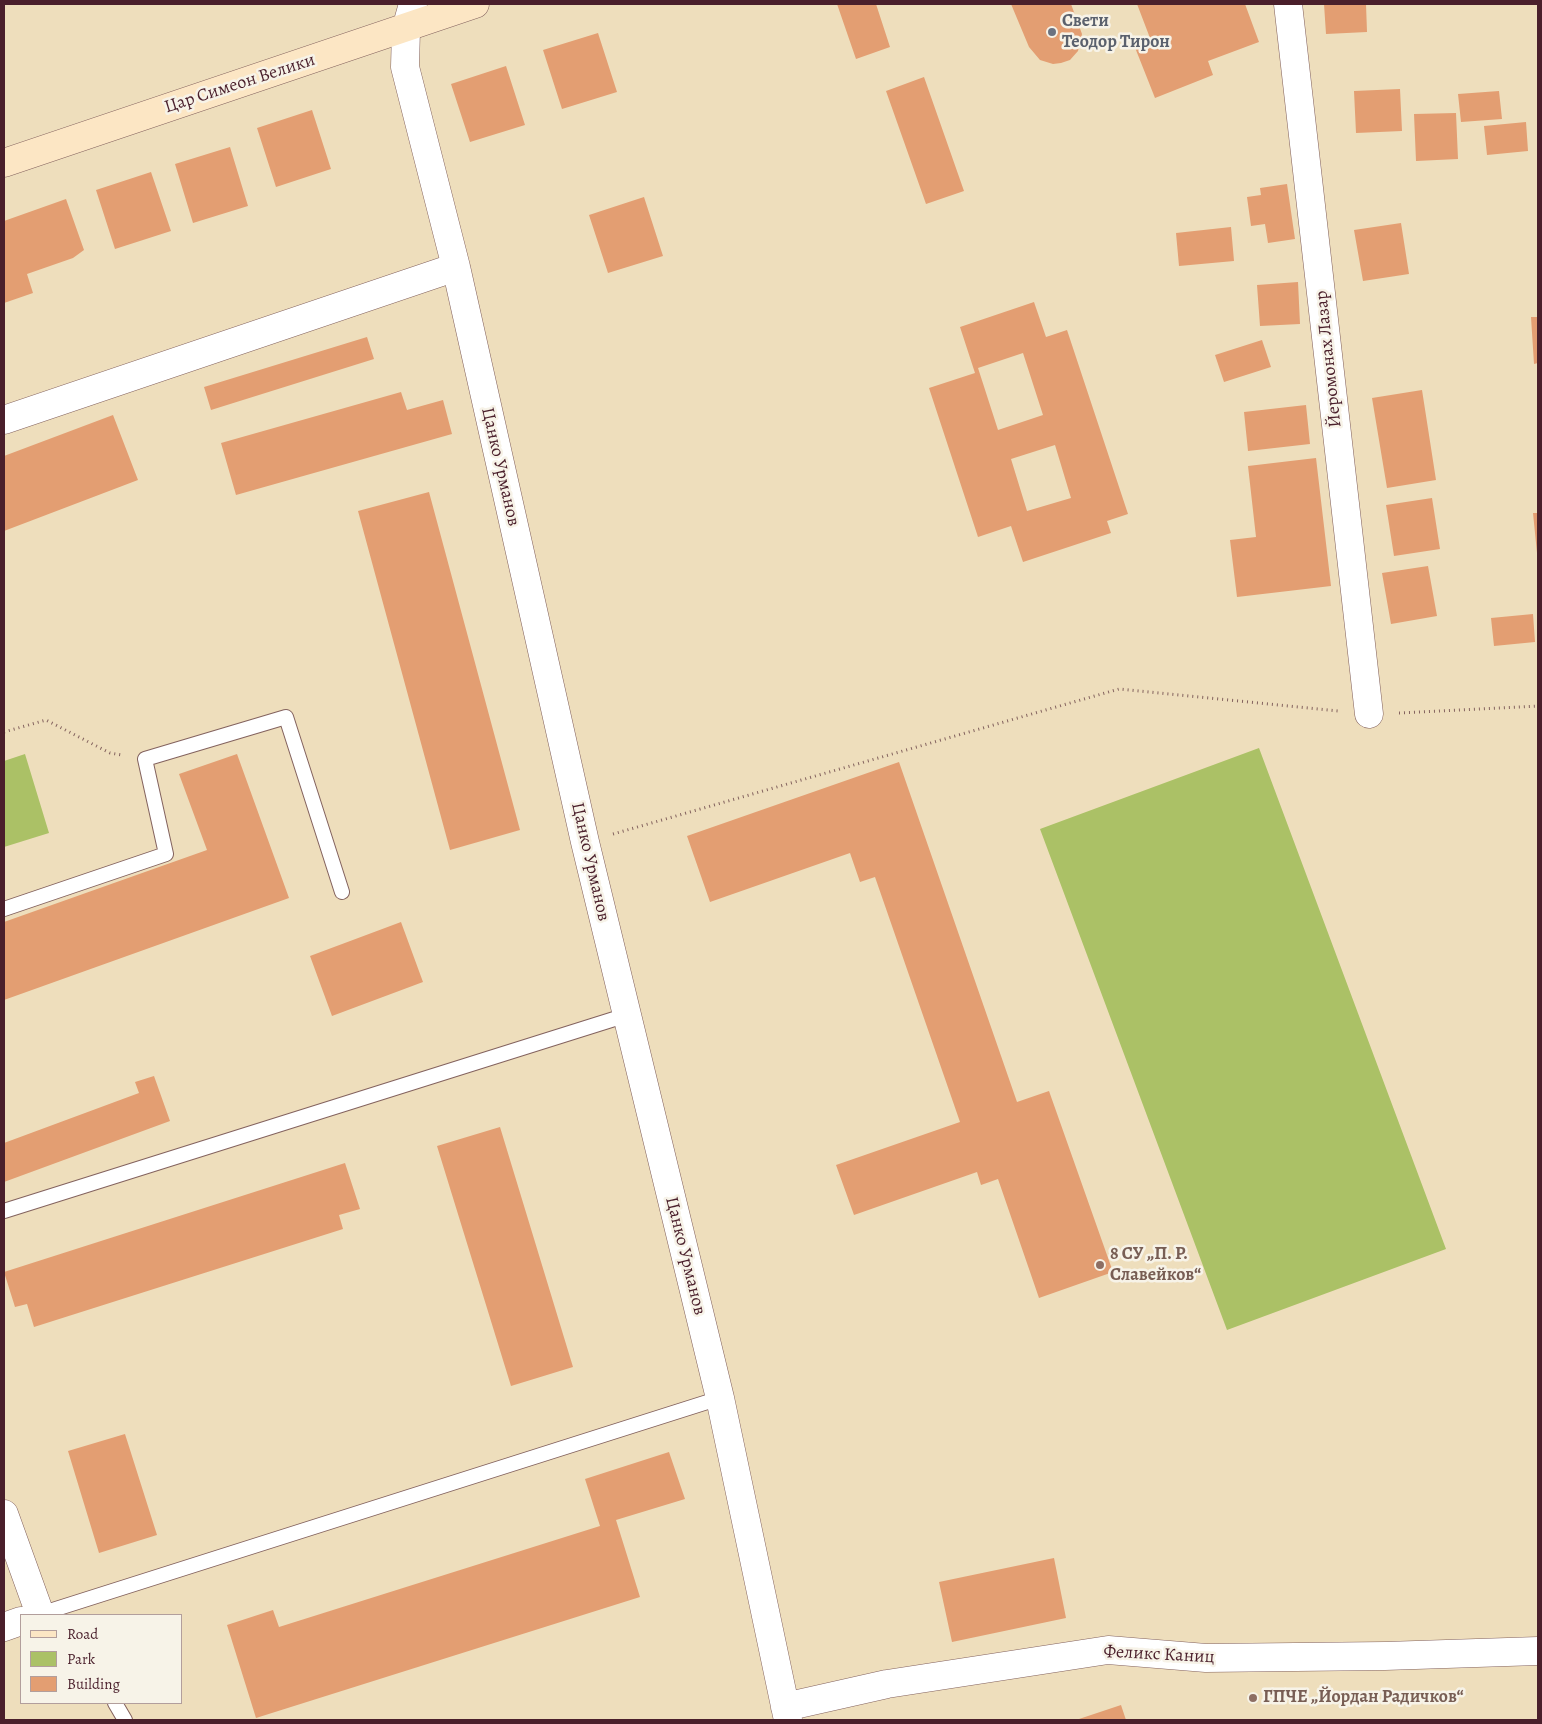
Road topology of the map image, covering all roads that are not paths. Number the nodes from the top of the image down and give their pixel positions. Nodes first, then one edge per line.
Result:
1 (475, 4) edge
2 (1288, 4) edge
3 (410, 16) edge
4 (4, 162) edge
5 (456, 267) junction
6 (4, 420) edge
7 (1369, 714) road end
8 (342, 892) dead end
9 (4, 909) edge
10 (627, 1015) junction
11 (4, 1211) edge
12 (720, 1398) junction
13 (4, 1514) edge
14 (45, 1614) edge
15 (48, 1614) edge
16 (20, 1622) edge
17 (4, 1627) edge
18 (1538, 1651) edge
19 (116, 1704) edge
20 (786, 1714) edge
21 (125, 1720) edge

1 - 3 main road, Цар Симеон Велики
2 - 7 street, Йеромонах Лазар
3 - 4 main road, Цар Симеон Велики
3 - 5 street, Цанко Урманов
5 - 6 street
5 - 10 street, Цанко Урманов
8 - 9 lane
10 - 11 lane
10 - 12 street, Цанко Урманов
12 - 15 lane
12 - 20 street, Цанко Урманов
13 - 14 street
16 - 17 street
18 - 20 street, Феликс Каниц
19 - 21 lane

